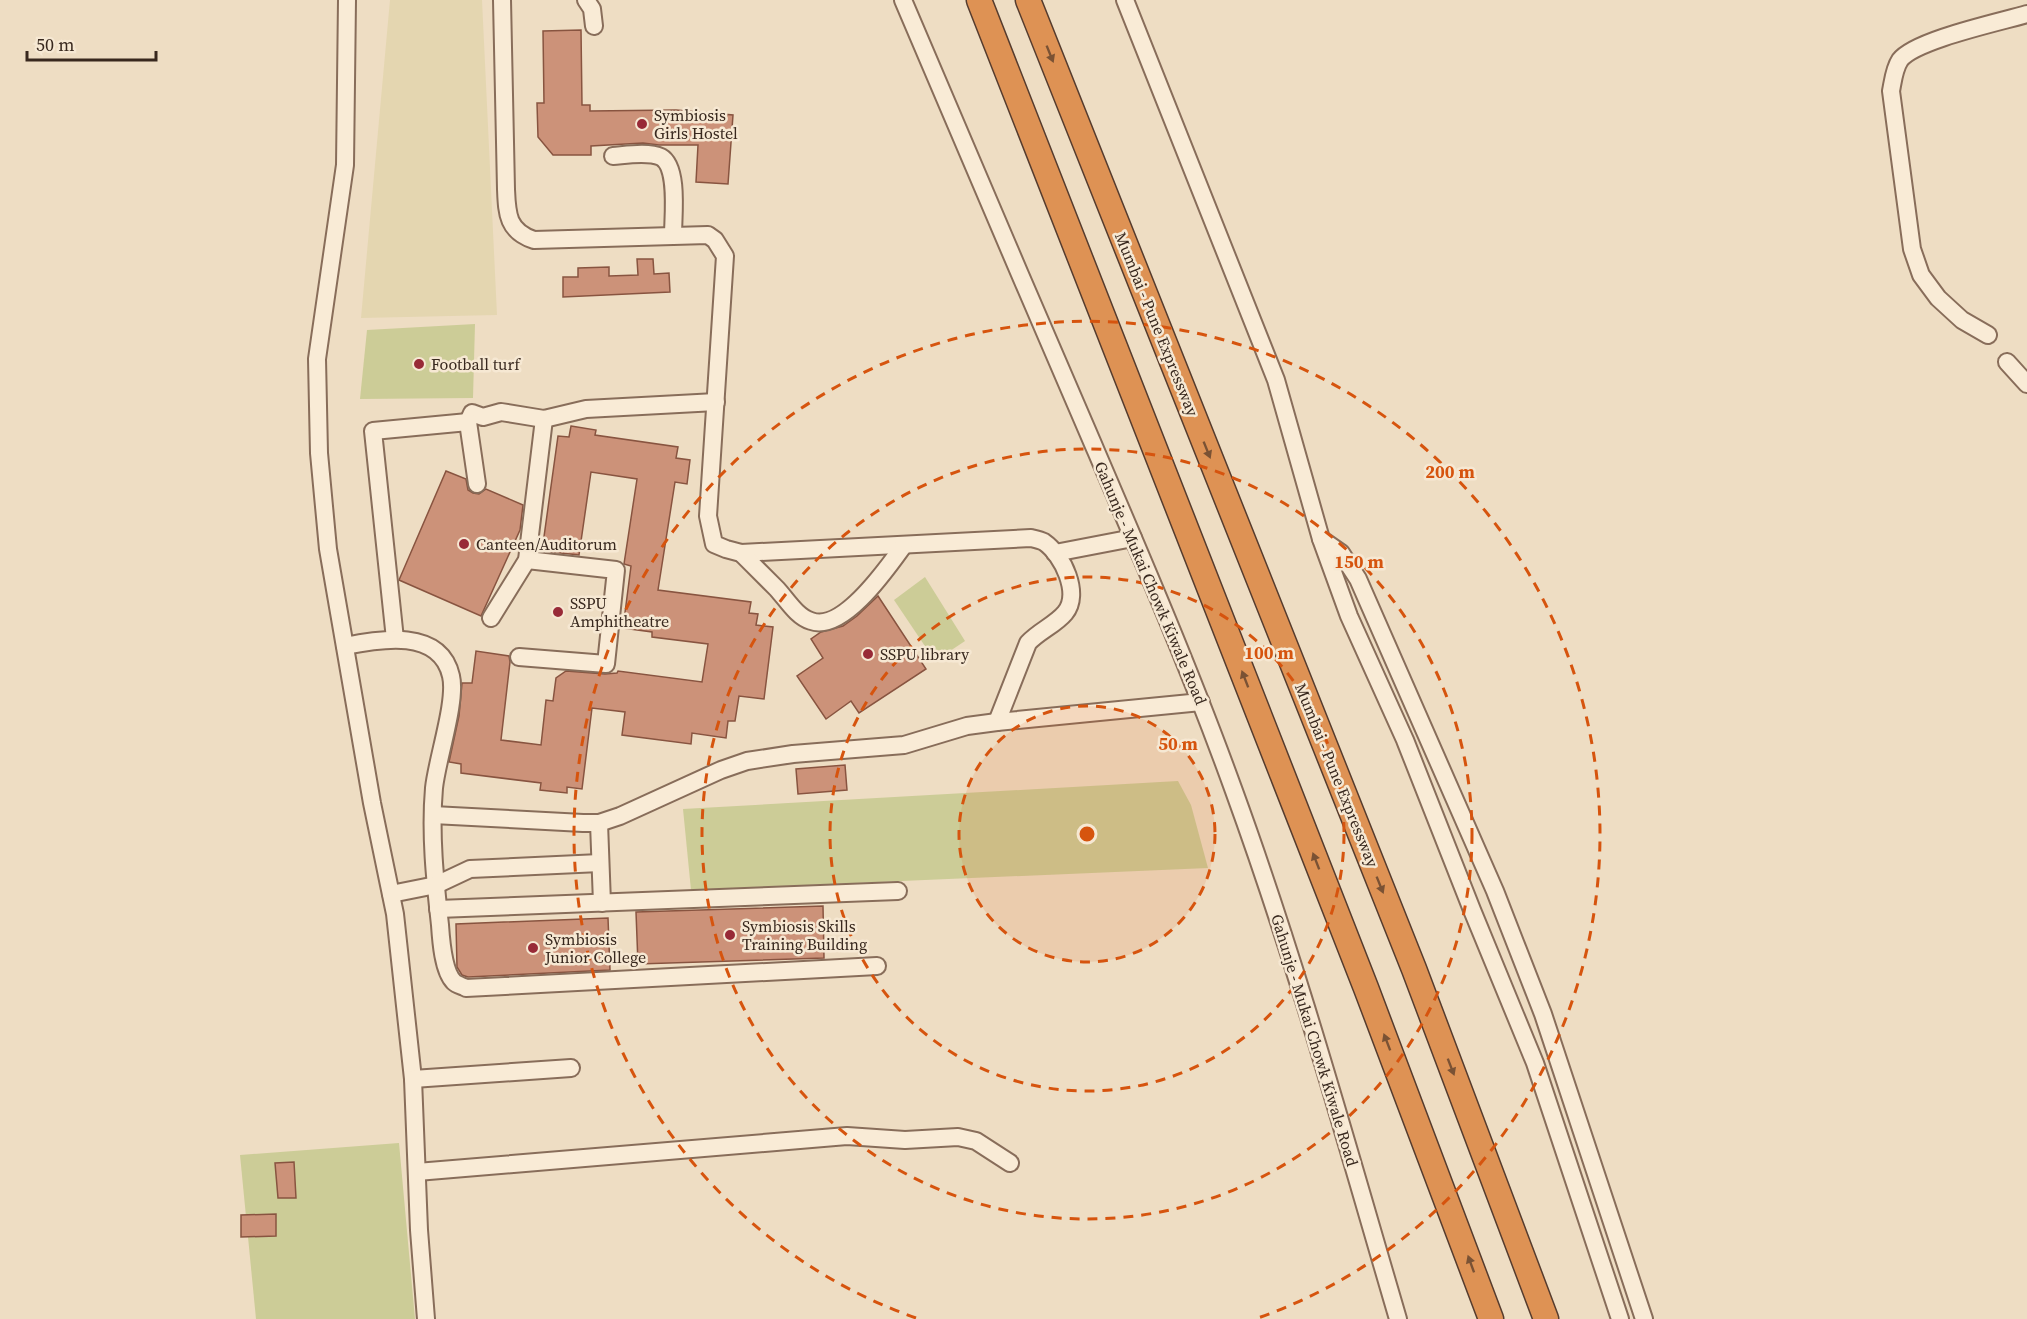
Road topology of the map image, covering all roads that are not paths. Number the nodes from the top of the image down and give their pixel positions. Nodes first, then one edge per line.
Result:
1 (347, 0) edge
2 (502, 0) edge
3 (586, 0) edge
4 (903, 0) edge
5 (979, 0) edge
6 (1028, 0) edge
7 (1125, 0) edge
8 (2027, 14) edge
9 (594, 26) dead end
10 (613, 156) dead end
11 (673, 235) junction
12 (1988, 335) dead end
13 (2007, 362) dead end
14 (2027, 384) edge
15 (716, 402) junction
16 (544, 418) junction
17 (468, 422) junction
18 (477, 484) dead end
19 (1133, 538) junction
20 (1321, 538) junction
21 (904, 545) junction
22 (741, 553) junction
23 (1055, 553) junction
24 (526, 560) junction
25 (491, 618) dead end
26 (395, 639) junction
27 (345, 646) junction
28 (519, 657) dead end
29 (1201, 702) junction
30 (997, 722) junction
31 (433, 815) junction
32 (598, 823) junction
33 (600, 864) junction
34 (436, 885) junction
35 (898, 891) dead end
36 (391, 894) junction
37 (602, 903) junction
38 (438, 909) junction
39 (877, 966) dead end
40 (571, 1068) dead end
41 (413, 1079) junction
42 (1010, 1163) dead end
43 (417, 1172) junction
44 (426, 1319) edge
45 (1398, 1319) edge
46 (1491, 1319) edge
47 (1546, 1319) edge
48 (1620, 1319) edge
49 (1644, 1319) edge

1 - 27 street
2 - 11 street
3 - 9 street
4 - 19 street, Gahunje - Mukai Chowk Kiwale Road
46 -> 5 highway
6 -> 47 highway, Mumbai - Pune Expressway
7 - 20 street
8 - 12 street
10 - 11 street
11 - 15 street
13 - 14 street
15 - 16 street
15 - 22 street
16 - 17 street
16 - 24 street
17 - 18 street
17 - 26 street
19 - 23 street
19 - 29 street, Gahunje - Mukai Chowk Kiwale Road
20 - 48 street
20 - 49 street
21 - 22 street
21 - 22 street
21 - 23 street
23 - 30 street
24 - 25 street
24 - 28 street
26 - 27 street
26 - 31 street
27 - 36 street
29 - 30 street
29 - 45 street, Gahunje - Mukai Chowk Kiwale Road
30 - 32 street
31 - 32 street
31 - 34 street
32 - 33 street
33 - 34 street
33 - 37 street
34 - 36 street
34 - 38 street
35 - 37 street
36 - 41 street
37 - 38 street
38 - 39 street
40 - 41 street
41 - 43 street
42 - 43 street
43 - 44 street

